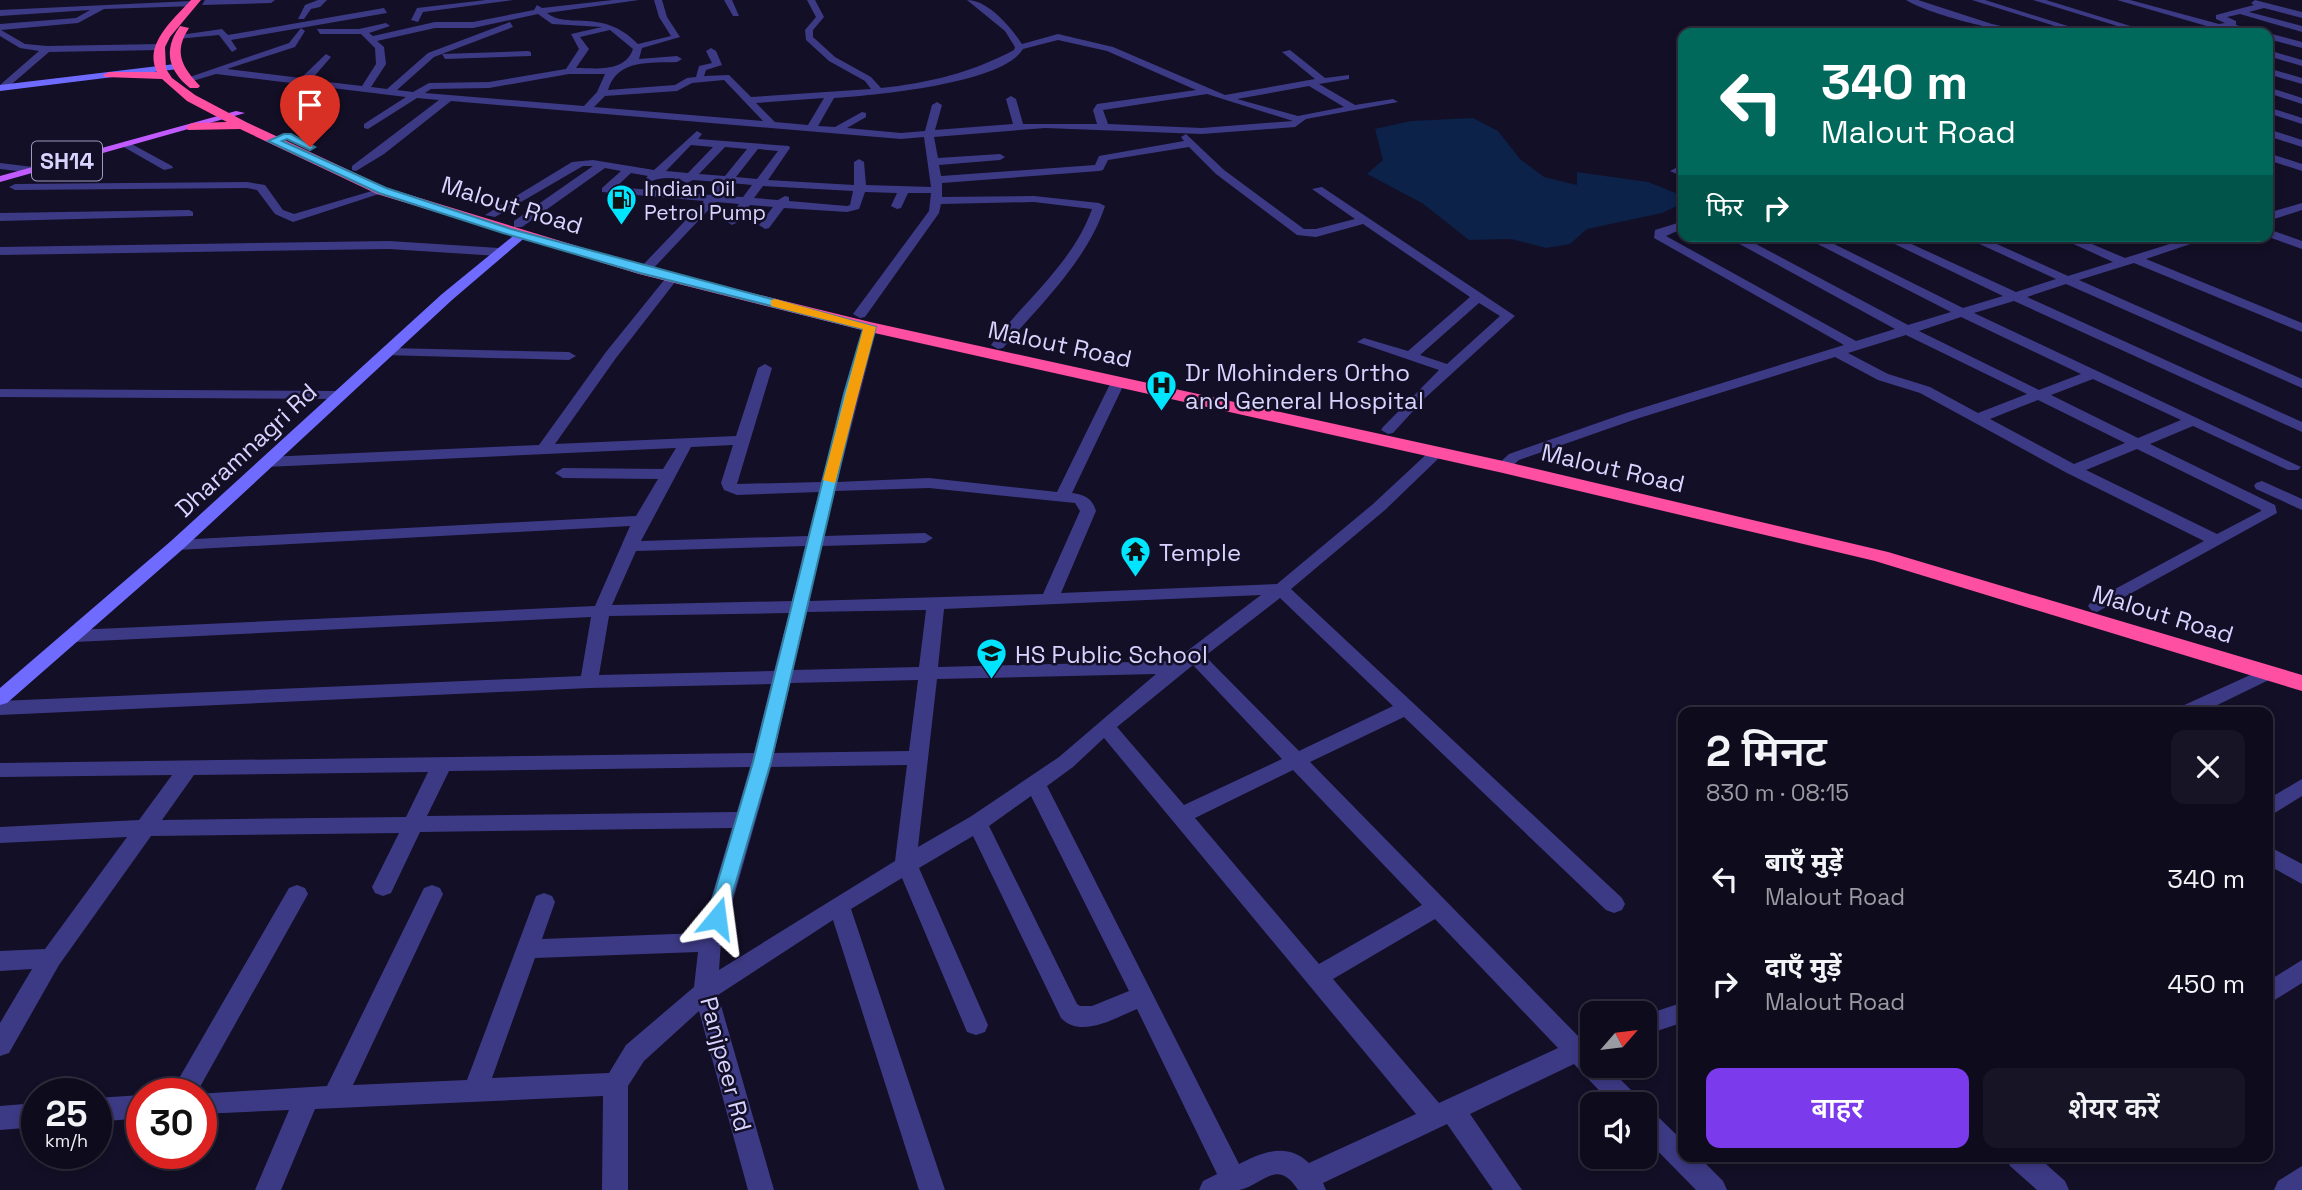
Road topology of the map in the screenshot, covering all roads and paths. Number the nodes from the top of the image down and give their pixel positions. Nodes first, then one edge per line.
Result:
1 (8, 0) edge
2 (269, 0) edge
3 (323, 0) edge
4 (509, 0) edge
5 (530, 0) edge
6 (635, 0) edge
7 (658, 0) edge
8 (728, 0) edge
9 (811, 0) edge
10 (971, 0) edge
11 (1910, 0) edge
12 (1976, 0) edge
13 (2121, 0) edge
14 (2244, 0) edge
15 (244, 1) edge
16 (2040, 1) edge
17 (200, 2) edge
18 (592, 2) edge
19 (2148, 3) edge
20 (2263, 3) edge
21 (102, 7) junction
22 (254, 9) dead end
23 (0, 10) edge
24 (2008, 10) junction
25 (384, 11) dead end
26 (540, 12) junction
27 (2241, 12) junction
28 (736, 14) dead end
29 (2302, 15) edge
30 (437, 18) dead end
31 (1969, 19) junction
32 (78, 20) junction
33 (415, 20) junction
34 (2222, 23) junction
35 (302, 24) junction
36 (614, 27) junction
37 (2006, 28) edge
38 (2069, 28) edge
39 (2132, 28) edge
40 (2184, 28) edge
41 (2211, 28) edge
42 (2240, 28) edge
43 (2302, 29) edge
44 (2, 32) edge
45 (359, 32) junction
46 (68, 33) dead end
47 (223, 35) junction
48 (177, 36) junction
49 (2273, 37) edge
50 (373, 39) junction
51 (58, 41) dead end
52 (2302, 45) edge
53 (23, 46) junction
54 (636, 47) junction
55 (1020, 47) junction
56 (0, 49) edge
57 (47, 49) junction
58 (232, 50) dead end
59 (711, 51) dead end
60 (1287, 52) dead end
61 (528, 54) dead end
62 (2273, 54) edge
63 (431, 55) junction
64 (326, 57) dead end
65 (677, 59) dead end
66 (2300, 61) edge
67 (628, 62) junction
68 (167, 65) junction
69 (2273, 69) edge
70 (216, 71) junction
71 (569, 71) junction
72 (613, 71) junction
73 (2273, 72) edge
74 (113, 73) junction
75 (1346, 78) dead end
76 (700, 79) junction
77 (305, 80) junction
78 (1324, 81) junction
79 (2302, 81) edge
80 (1310, 83) junction
81 (1, 88) edge
82 (365, 88) junction
83 (390, 91) junction
84 (1208, 91) junction
85 (879, 92) junction
86 (2273, 92) edge
87 (602, 93) junction
88 (414, 95) junction
89 (831, 95) junction
90 (449, 98) junction
91 (1224, 98) junction
92 (1011, 99) dead end
93 (749, 100) junction
94 (2302, 101) edge
95 (1393, 102) dead end
96 (937, 105) dead end
97 (1353, 108) junction
98 (585, 111) junction
99 (2273, 112) edge
100 (228, 114) junction
101 (862, 115) dead end
102 (713, 118) junction
103 (1298, 119) junction
104 (2302, 121) edge
105 (771, 123) junction
106 (189, 125) junction
107 (1103, 125) junction
108 (368, 126) dead end
109 (812, 127) junction
110 (1019, 127) junction
111 (1150, 130) junction
112 (836, 131) junction
113 (1178, 131) junction
114 (2273, 134) edge
115 (929, 135) junction
116 (280, 138) junction
117 (688, 142) junction
118 (130, 143) junction
119 (1192, 143) junction
120 (2302, 144) edge
121 (721, 145) junction
122 (1171, 146) junction
123 (754, 147) junction
124 (1000, 157) dead end
125 (2273, 158) edge
126 (859, 162) dead end
127 (934, 162) junction
128 (0, 166) edge
129 (601, 166) junction
130 (168, 168) dead end
131 (356, 168) junction
132 (2302, 168) edge
133 (33, 170) junction
134 (627, 171) junction
135 (657, 174) junction
136 (691, 176) junction
137 (0, 179) edge
138 (728, 179) junction
139 (762, 182) junction
140 (795, 184) junction
141 (15, 187) dead end
142 (837, 187) junction
143 (860, 188) junction
144 (1318, 189) dead end
145 (904, 190) junction
146 (937, 190) junction
147 (382, 191) junction
148 (637, 193) junction
149 (674, 196) junction
150 (713, 198) junction
151 (747, 201) junction
152 (780, 206) junction
153 (897, 206) dead end
154 (2302, 206) edge
155 (825, 208) junction
156 (189, 214) dead end
157 (491, 215) junction
158 (2273, 215) edge
159 (0, 217) edge
160 (1364, 220) junction
161 (732, 221) dead end
162 (765, 225) dead end
163 (1678, 225) edge
164 (520, 229) junction
165 (2273, 235) edge
166 (1742, 242) edge
167 (1820, 242) edge
168 (1897, 242) edge
169 (1981, 242) edge
170 (2078, 242) edge
171 (2189, 242) edge
172 (2302, 245) edge
173 (0, 251) edge
174 (499, 252) junction
175 (2129, 261) junction
176 (648, 267) junction
177 (673, 278) junction
178 (2066, 281) junction
179 (1479, 296) junction
180 (2014, 297) junction
181 (1963, 313) junction
182 (865, 320) junction
183 (2302, 328) edge
184 (1907, 330) junction
185 (1364, 342) dead end
186 (998, 345) junction
187 (1856, 346) junction
188 (389, 352) junction
189 (1836, 352) junction
190 (569, 356) dead end
191 (1410, 357) junction
192 (765, 368) dead end
193 (1449, 369) junction
194 (2093, 374) junction
195 (1118, 382) junction
196 (2302, 384) edge
197 (0, 393) edge
198 (340, 395) junction
199 (2038, 395) junction
200 (1976, 419) junction
201 (2193, 421) junction
202 (2302, 428) edge
203 (1388, 430) junction
204 (742, 440) junction
205 (686, 443) junction
206 (2137, 444) junction
207 (544, 449) junction
208 (1436, 453) junction
209 (266, 462) junction
210 (1508, 462) junction
211 (2293, 467) dead end
212 (2073, 470) junction
213 (564, 472) dead end
214 (666, 474) junction
215 (829, 484) junction
216 (2262, 486) dead end
217 (1063, 496) junction
218 (2302, 505) edge
219 (641, 521) junction
220 (925, 538) dead end
221 (2215, 540) junction
222 (816, 542) junction
223 (177, 545) junction
224 (630, 546) junction
225 (1281, 589) junction
226 (1049, 600) junction
227 (936, 604) junction
228 (2097, 606) junction
229 (800, 607) junction
230 (601, 611) junction
231 (75, 636) junction
232 (1186, 662) junction
233 (2302, 668) edge
234 (2270, 672) junction
235 (927, 674) junction
236 (783, 676) junction
237 (589, 682) junction
238 (2302, 683) edge
239 (0, 698) edge
240 (2197, 707) edge
241 (0, 708) edge
242 (1406, 708) junction
243 (1105, 726) junction
244 (916, 758) junction
245 (1297, 760) junction
246 (762, 762) junction
247 (441, 766) junction
248 (188, 768) junction
249 (0, 770) edge
250 (1035, 783) junction
251 (2302, 786) edge
252 (2273, 806) edge
253 (1180, 817) junction
254 (745, 820) junction
255 (977, 823) junction
256 (413, 825) junction
257 (143, 828) junction
258 (0, 835) edge
259 (2273, 857) edge
260 (906, 863) junction
261 (2302, 876) edge
262 (383, 887) dead end
263 (297, 894) dead end
264 (432, 894) dead end
265 (544, 902) dead end
266 (1614, 904) dead end
267 (839, 905) junction
268 (1439, 906) junction
269 (710, 942) junction
270 (528, 949) junction
271 (51, 958) junction
272 (0, 961) edge
273 (2302, 970) edge
274 (1315, 978) junction
275 (2273, 990) edge
276 (705, 991) junction
277 (1143, 996) junction
278 (1678, 1014) edge
279 (1657, 1021) edge
280 (976, 1025) dead end
281 (1580, 1044) edge
282 (0, 1045) edge
283 (1580, 1048) edge
284 (191, 1078) edge
285 (1607, 1078) edge
286 (616, 1084) junction
287 (475, 1091) junction
288 (1619, 1092) edge
289 (334, 1098) junction
290 (306, 1100) junction
291 (217, 1103) edge
292 (1445, 1115) junction
293 (21, 1116) edge
294 (0, 1118) edge
295 (1657, 1133) edge
296 (1678, 1154) edge
297 (1686, 1162) edge
298 (2025, 1162) edge
299 (2302, 1180) edge
300 (1310, 1184) edge
301 (1222, 1185) edge
302 (268, 1190) edge
303 (615, 1190) edge
304 (761, 1190) edge
305 (932, 1190) edge
306 (1509, 1190) edge
307 (1714, 1190) edge
308 (2056, 1190) edge
309 (2287, 1190) edge

1 - 23 street
2 - 15 street
2 - 22 street
3 - 35 street
4 - 33 street
5 - 26 street
6 - 18 street
7 - 54 street
8 - 28 street
9 - 85 street
10 - 55 street
11 - 31 street
12 - 24 street
13 - 19 street
14 - 20 street
15 - 17 street
16 - 24 street
16 - 39 street
17 - 21 street
17 - 48 highway
17 - 68 highway
18 - 26 street
19 - 34 street
19 - 40 street
20 - 27 street
20 - 29 street
21 - 23 street
21 - 32 street
24 - 31 street
24 - 38 street
25 - 35 street
26 - 36 street
26 - 50 street
26 - 63 street
27 - 34 street
27 - 43 street
30 - 33 street
31 - 37 street
32 - 44 street
32 - 46 street
33 - 45 street
34 - 41 street
34 - 42 street
35 - 45 street
35 - 47 street
35 - 70 street
36 - 54 street
36 - 71 street
44 - 53 street
45 - 50 street
47 - 48 street
47 - 58 street
48 - 68 highway
49 - 52 street
50 - 82 street
51 - 57 street
53 - 56 street
53 - 57 street
54 - 67 street
55 - 84 street
55 - 85 street
57 - 68 street
57 - 81 street
59 - 76 street
60 - 78 street
61 - 63 street
62 - 66 street
63 - 83 street
64 - 77 street
65 - 67 street
66 - 69 street
67 - 72 street
68 - 70 street
68 - 74 highway
68 - 74 highway
68 - 100 highway, Malout Road
68 - 100 highway, Malout Road
70 - 77 street
71 - 72 street
71 - 88 street
72 - 87 street
73 - 79 street
74 - 81 street
75 - 78 street
76 - 87 street
76 - 93 street
77 - 82 street
78 - 80 street
80 - 91 street
80 - 97 street
82 - 83 street
83 - 88 street
84 - 91 street
84 - 107 street
85 - 89 street
86 - 94 street
87 - 98 street
88 - 90 street
88 - 108 street
89 - 93 street
89 - 109 street
90 - 98 street
90 - 131 street
91 - 103 street
92 - 110 street
93 - 105 street
95 - 97 street
96 - 115 street
97 - 103 street
98 - 102 street
99 - 104 street
100 - 106 highway
100 - 106 highway
100 - 116 highway, Malout Road
101 - 112 street
102 - 105 street
102 - 117 street
103 - 113 street
105 - 109 street
106 - 118 main road, SH14
107 - 110 street
107 - 111 street
109 - 112 street
110 - 115 street
111 - 113 street
111 - 122 street
112 - 115 street
113 - 119 street
114 - 120 street
115 - 127 street
116 - 131 highway, Malout Road
116 - 147 highway, Malout Road
117 - 121 street
117 - 135 street
118 - 130 street
118 - 133 main road, SH14
119 - 122 street
119 - 160 street
121 - 123 street
121 - 136 street
122 - 146 street
123 - 138 street
123 - 139 street
124 - 127 street
125 - 132 street
126 - 143 street
127 - 146 street
128 - 133 street
129 - 134 street
129 - 157 street
129 - 164 street
131 - 157 highway, Malout Road
133 - 137 main road, SH14
134 - 135 street
134 - 148 street
135 - 136 street
135 - 148 street
136 - 138 street
136 - 149 street
138 - 139 street
138 - 150 street
139 - 140 street
139 - 151 street
140 - 142 street
140 - 152 street
141 - 147 street
142 - 143 street
142 - 155 street
143 - 145 street
143 - 155 street
144 - 160 street
145 - 146 street
145 - 153 street
146 - 182 street
146 - 186 street
147 - 164 highway, Malout Road
148 - 149 street
149 - 150 street
150 - 151 street
150 - 176 street
151 - 152 street
151 - 161 street
152 - 155 street
152 - 162 street
154 - 158 street
156 - 159 street
157 - 164 highway, Malout Road
160 - 179 street
163 - 187 street
164 - 174 street, Dharamnagri Rd
164 - 176 highway, Malout Road
165 - 172 street
166 - 184 street
167 - 181 street
168 - 180 street
169 - 178 street
170 - 175 street
171 - 175 street
173 - 174 street
174 - 188 street, Dharamnagri Rd
175 - 178 street
175 - 183 street
176 - 177 highway, Malout Road
176 - 182 highway, Malout Road
177 - 182 highway, Malout Road
177 - 207 street
178 - 180 street
178 - 196 street
179 - 191 street
179 - 193 street
180 - 181 street
180 - 202 street
181 - 184 street
181 - 194 street
182 - 186 highway, Malout Road
182 - 195 highway, Malout Road
182 - 215 street, Panjpeer Rd
184 - 187 street
184 - 199 street
185 - 191 street
186 - 203 highway, Malout Road
187 - 189 street
188 - 190 street
188 - 198 street, Dharamnagri Rd
189 - 200 street
189 - 210 street
191 - 193 street
192 - 204 street
193 - 203 street
194 - 199 street
194 - 201 street
195 - 208 highway, Malout Road
195 - 217 street
197 - 198 street
198 - 209 street, Dharamnagri Rd
199 - 200 street
199 - 206 street
200 - 212 street
201 - 206 street
201 - 211 street
203 - 210 highway, Malout Road
204 - 205 street
204 - 215 street
205 - 207 street
205 - 214 street
206 - 212 street
206 - 221 street
207 - 209 street
208 - 210 highway, Malout Road
208 - 225 street
209 - 223 street, Dharamnagri Rd
210 - 228 highway, Malout Road
210 - 234 highway, Malout Road
212 - 221 street
213 - 214 street
214 - 219 street
215 - 217 street
215 - 222 street, Panjpeer Rd
216 - 218 street
217 - 226 street
219 - 223 street
219 - 224 street
220 - 222 street
221 - 228 street
222 - 224 street
222 - 229 street, Panjpeer Rd
223 - 231 street, Dharamnagri Rd
224 - 230 street
225 - 226 street
225 - 232 street
225 - 242 street
226 - 227 street
227 - 229 street
227 - 235 street
228 - 233 highway, Malout Road
229 - 230 street
229 - 236 street, Panjpeer Rd
230 - 231 street
230 - 237 street
231 - 239 street, Dharamnagri Rd
232 - 235 street
232 - 243 street
232 - 245 street
234 - 238 highway, Malout Road
234 - 240 street
235 - 236 street
235 - 244 street
236 - 237 street
236 - 246 street, Panjpeer Rd
237 - 241 street
242 - 245 street
242 - 266 street
243 - 250 street
243 - 253 street
244 - 246 street
244 - 260 street
245 - 253 street
245 - 268 street
246 - 247 street
246 - 254 street, Panjpeer Rd
247 - 248 street
247 - 256 street
248 - 249 street
248 - 257 street
250 - 255 street
250 - 277 street
251 - 252 street
253 - 274 street
254 - 256 street
254 - 269 street, Panjpeer Rd
255 - 260 street
255 - 277 street
256 - 257 street
256 - 262 street
257 - 258 street
257 - 271 street
259 - 261 street
260 - 267 street
260 - 280 street
263 - 284 street
264 - 289 street
265 - 270 street
267 - 276 street
267 - 305 street
268 - 274 street
268 - 281 street
269 - 270 street
269 - 276 street, Panjpeer Rd
270 - 287 street
271 - 272 street
271 - 282 street
273 - 275 street
274 - 292 street
276 - 286 street
276 - 304 street, Panjpeer Rd
277 - 301 street
278 - 279 street
283 - 292 street
285 - 288 street
286 - 287 street
286 - 303 street
287 - 289 street
289 - 290 street
290 - 291 street
290 - 302 street
292 - 300 street
292 - 306 street
293 - 294 street
295 - 296 street
297 - 307 street
298 - 308 street
299 - 309 street
300 - 301 street

